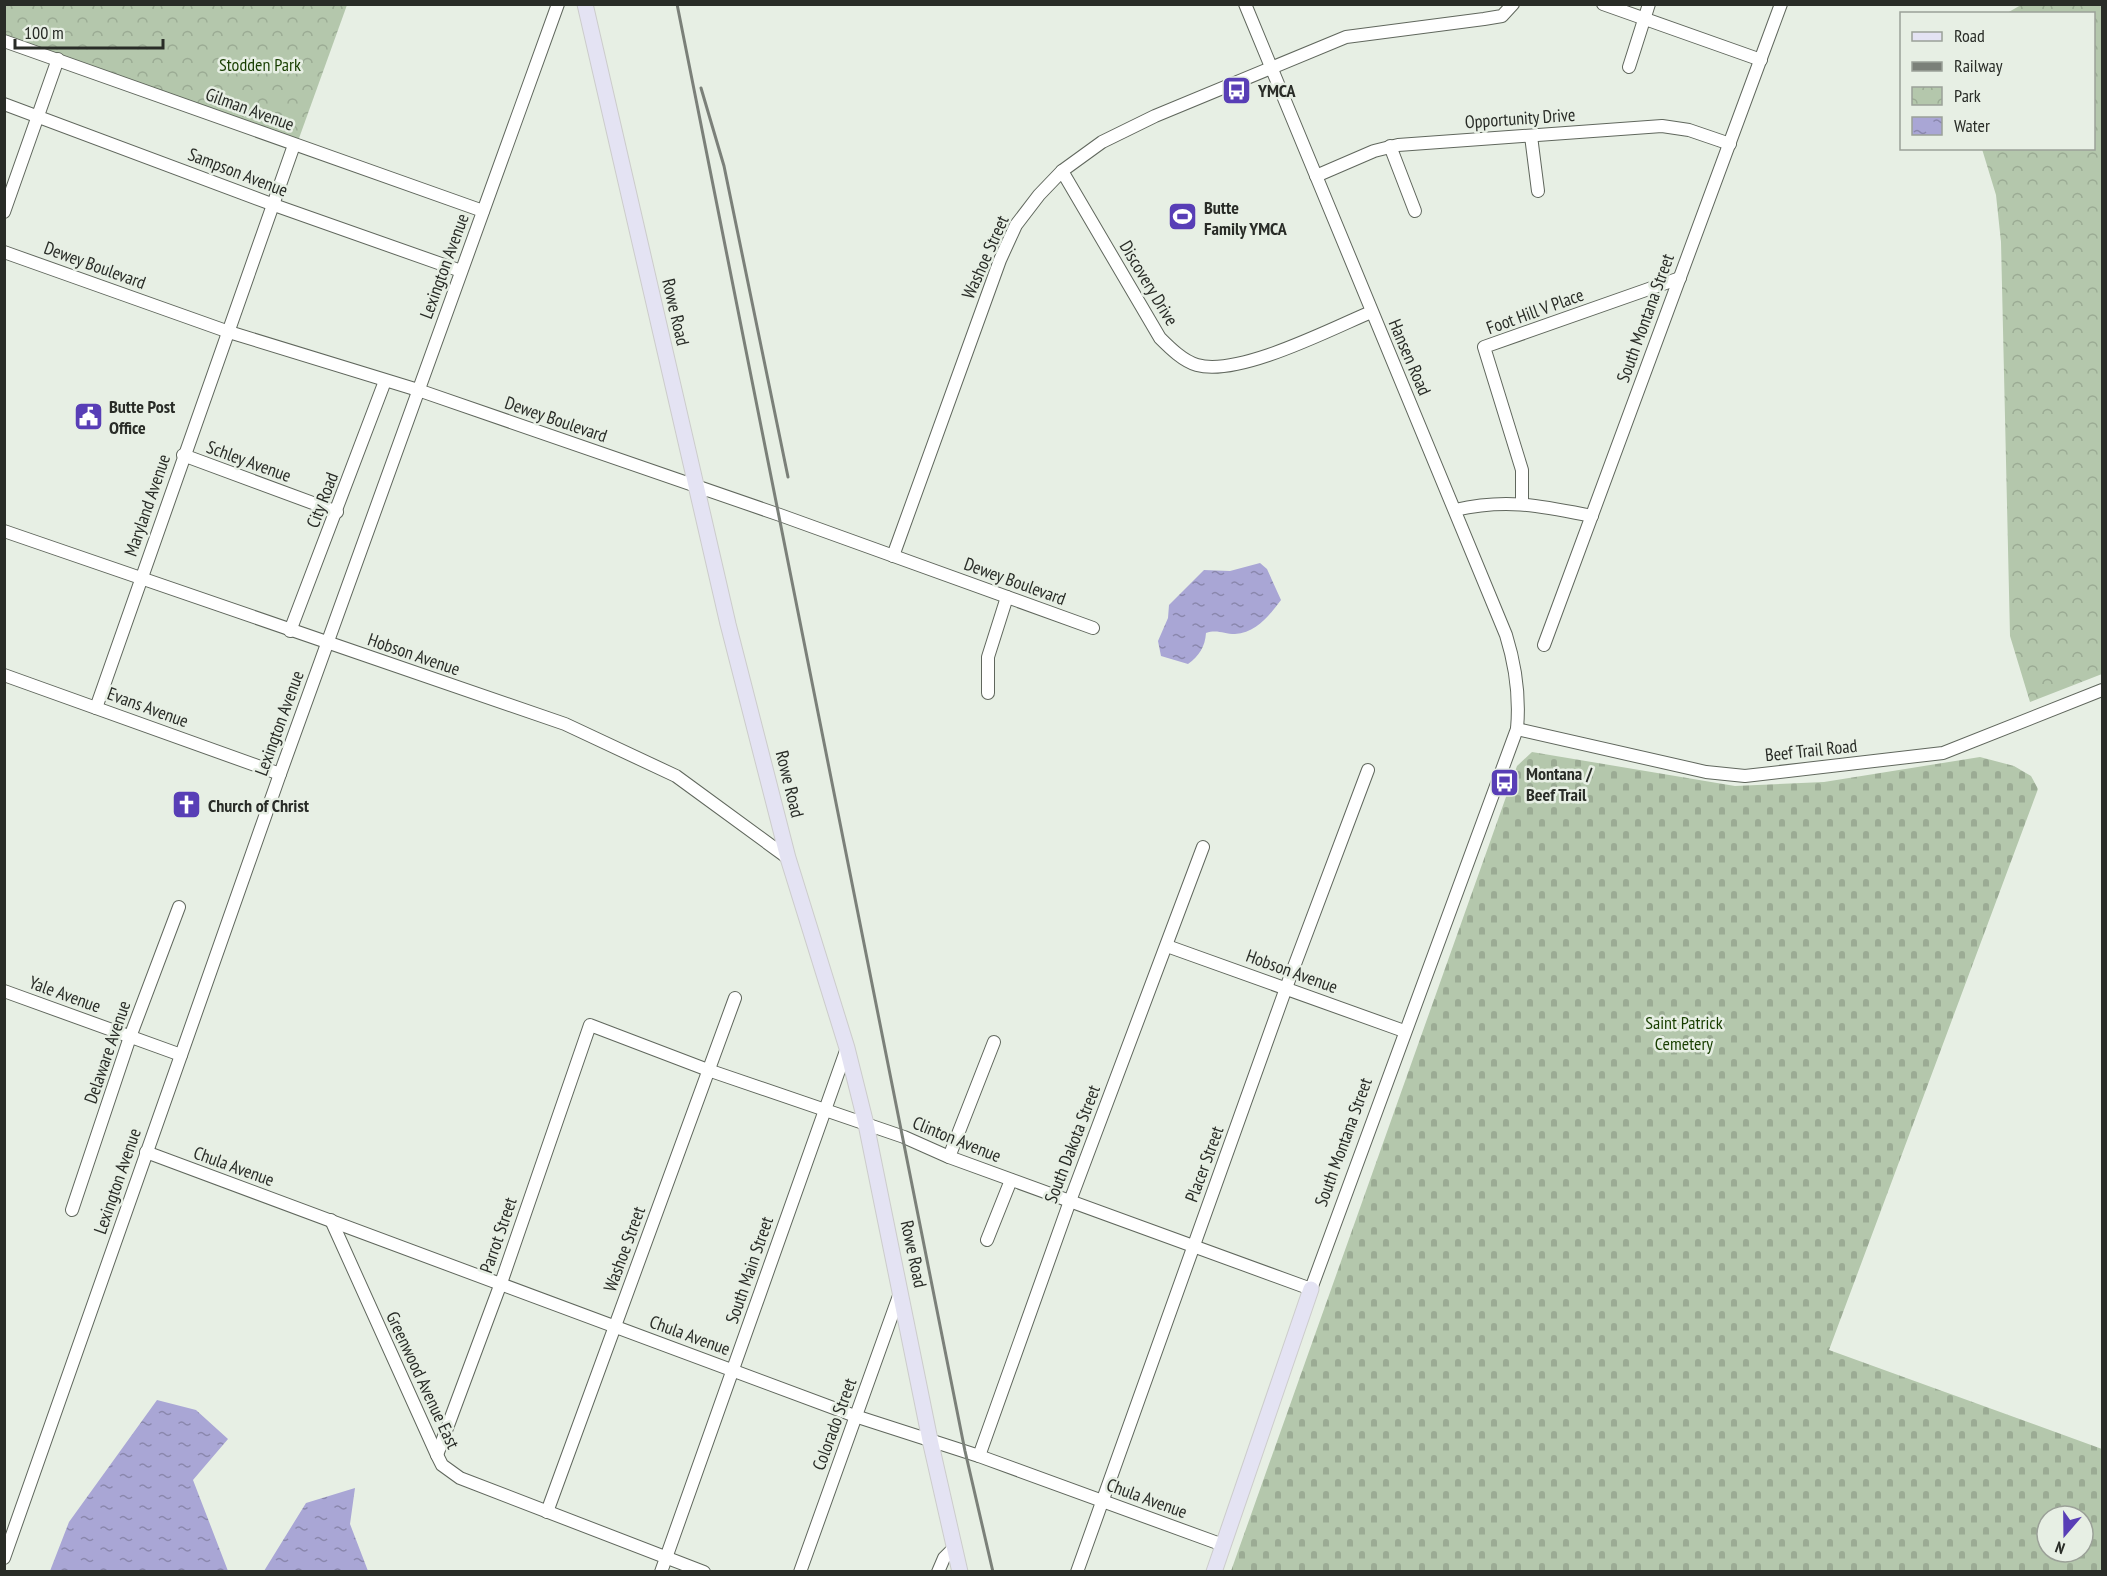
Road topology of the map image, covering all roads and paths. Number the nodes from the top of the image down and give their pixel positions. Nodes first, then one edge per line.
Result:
1 (558, 4) edge
2 (585, 4) edge
3 (1245, 4) edge
4 (1513, 4) edge
5 (1604, 4) edge
6 (1649, 4) edge
7 (1781, 4) edge
8 (1644, 19) junction
9 (4, 41) edge
10 (58, 60) junction
11 (1761, 60) junction
12 (1629, 67) dead end
13 (1272, 68) junction
14 (4, 104) edge
15 (38, 116) junction
16 (1531, 136) junction
17 (1730, 144) junction
18 (294, 145) junction
19 (1390, 146) junction
20 (1062, 171) junction
21 (1316, 176) junction
22 (1538, 191) dead end
23 (274, 205) junction
24 (483, 211) junction
25 (1416, 211) dead end
26 (4, 212) edge
27 (4, 252) edge
28 (461, 271) junction
29 (1680, 278) junction
30 (1371, 312) junction
31 (229, 332) junction
32 (385, 381) junction
33 (418, 390) junction
34 (183, 455) junction
35 (696, 486) junction
36 (1522, 503) junction
37 (1455, 510) junction
38 (337, 512) junction
39 (1592, 516) junction
40 (4, 531) edge
41 (893, 556) junction
42 (140, 580) junction
43 (1007, 597) junction
44 (1094, 628) dead end
45 (290, 631) junction
46 (327, 643) junction
47 (1544, 645) dead end
48 (4, 675) edge
49 (2103, 690) edge
50 (988, 693) dead end
51 (96, 708) junction
52 (1517, 729) junction
53 (1368, 770) dead end
54 (279, 774) junction
55 (1203, 847) dead end
56 (788, 858) junction
57 (178, 907) dead end
58 (1167, 946) junction
59 (1286, 988) junction
60 (4, 991) edge
61 (735, 998) dead end
62 (590, 1025) joint
63 (1404, 1031) junction
64 (130, 1037) junction
65 (994, 1042) dead end
66 (847, 1048) junction
67 (181, 1055) junction
68 (708, 1070) junction
69 (825, 1110) junction
70 (866, 1124) junction
71 (146, 1152) junction
72 (949, 1157) junction
73 (1011, 1180) junction
74 (1070, 1201) junction
75 (72, 1210) dead end
76 (331, 1220) junction
77 (987, 1240) dead end
78 (1194, 1246) junction
79 (501, 1283) junction
80 (901, 1289) junction
81 (1311, 1289) junction
82 (615, 1327) junction
83 (733, 1370) junction
84 (855, 1416) junction
85 (930, 1440) junction
86 (437, 1455) junction
87 (979, 1456) junction
88 (1102, 1501) junction
89 (547, 1512) junction
90 (1223, 1545) junction
91 (953, 1549) junction
92 (4, 1558) edge
93 (665, 1558) junction
94 (661, 1572) edge
95 (704, 1572) edge
96 (800, 1572) edge
97 (938, 1572) edge
98 (960, 1572) edge
99 (1077, 1572) edge
100 (1214, 1572) edge

1 - 24 street, Lexington Avenue
2 - 35 main road, Rowe Road
3 - 13 street, Hansen Road
4 - 13 street
5 - 8 street
6 - 8 street
7 - 11 street, South Montana Street
8 - 11 street
8 - 12 street
9 - 10 street, Gilman Avenue
10 - 15 street
10 - 18 street, Gilman Avenue
11 - 17 street, South Montana Street
13 - 20 street, Washoe Street
13 - 21 street, Hansen Road
14 - 15 street, Sampson Avenue
15 - 23 street, Sampson Avenue
15 - 26 street
16 - 17 street, Opportunity Drive
16 - 19 street, Opportunity Drive
16 - 22 street
17 - 29 street, South Montana Street
18 - 23 street, Maryland Avenue
18 - 24 street, Gilman Avenue
19 - 21 street, Opportunity Drive
19 - 25 street
20 - 30 street, Discovery Drive
20 - 41 street, Washoe Street
21 - 30 street, Hansen Road
23 - 28 street, Sampson Avenue
23 - 31 street, Maryland Avenue
24 - 28 street, Lexington Avenue
27 - 31 street, Dewey Boulevard
28 - 33 street, Lexington Avenue
29 - 36 street, Foot Hill V Place
29 - 39 street, South Montana Street
30 - 37 street, Hansen Road
31 - 32 street, Dewey Boulevard
31 - 34 street, Maryland Avenue
32 - 33 street, Dewey Boulevard
32 - 38 street, City Road
33 - 35 street, Dewey Boulevard
33 - 46 street, Lexington Avenue
34 - 38 street, Schley Avenue
34 - 42 street, Maryland Avenue
35 - 41 street, Dewey Boulevard
35 - 56 main road, Rowe Road
36 - 37 street
36 - 39 street
37 - 52 street, Hansen Road
38 - 45 street, City Road
39 - 47 street, South Montana Street
40 - 42 street, Hobson Avenue
41 - 43 street, Dewey Boulevard
42 - 45 street, Hobson Avenue
42 - 51 street, Maryland Avenue
43 - 44 street, Dewey Boulevard
43 - 50 street
45 - 46 street, Hobson Avenue
46 - 54 street, Lexington Avenue
46 - 56 street, Hobson Avenue
48 - 51 street, Evans Avenue
49 - 52 street, Beef Trail Road
51 - 54 street, Evans Avenue
52 - 63 street, South Montana Street
53 - 59 street, Placer Street
54 - 67 street, Lexington Avenue
55 - 58 street, South Dakota Street
56 - 66 main road, Rowe Road
57 - 64 street, Delaware Avenue
58 - 59 street, Hobson Avenue
58 - 74 street, South Dakota Street
59 - 63 street, Hobson Avenue
59 - 78 street, Placer Street
60 - 64 street, Yale Avenue
61 - 68 street, Washoe Street
62 - 68 street, Clinton Avenue
62 - 79 street, Parrot Street
63 - 81 street, South Montana Street
64 - 67 street, Yale Avenue
64 - 75 street, Delaware Avenue
65 - 72 street
66 - 69 street, South Main Street
66 - 70 main road, Rowe Road
67 - 71 street, Lexington Avenue
68 - 69 street, Clinton Avenue
68 - 82 street, Washoe Street
69 - 70 street, Clinton Avenue
69 - 83 street, South Main Street
70 - 72 street, Clinton Avenue
70 - 80 main road, Rowe Road
71 - 76 street, Chula Avenue
71 - 92 street, Lexington Avenue
72 - 73 street, Clinton Avenue
73 - 74 street, Clinton Avenue
73 - 77 street
74 - 78 street, Clinton Avenue
74 - 87 street, South Dakota Street
76 - 79 street, Chula Avenue
76 - 86 street, Greenwood Avenue East
78 - 81 street, Clinton Avenue
78 - 88 street, Placer Street
79 - 82 street, Chula Avenue
79 - 86 street, Parrot Street
80 - 84 street, Colorado Street
80 - 85 main road, Rowe Road
81 - 90 main road, South Montana Street
82 - 83 street, Chula Avenue
82 - 89 street, Washoe Street
83 - 84 street, Chula Avenue
83 - 93 street, South Main Street
84 - 85 street, Chula Avenue
84 - 96 street, Colorado Street
85 - 87 street, Chula Avenue
85 - 91 main road, Rowe Road
86 - 89 street, Greenwood Avenue East
87 - 88 street, Chula Avenue
88 - 90 street, Chula Avenue
88 - 99 street, Placer Street
89 - 93 street, Greenwood Avenue East
90 - 100 main road, South Montana Street
91 - 97 street
91 - 98 main road, Rowe Road
93 - 94 street, South Main Street
93 - 95 street, Greenwood Avenue East

